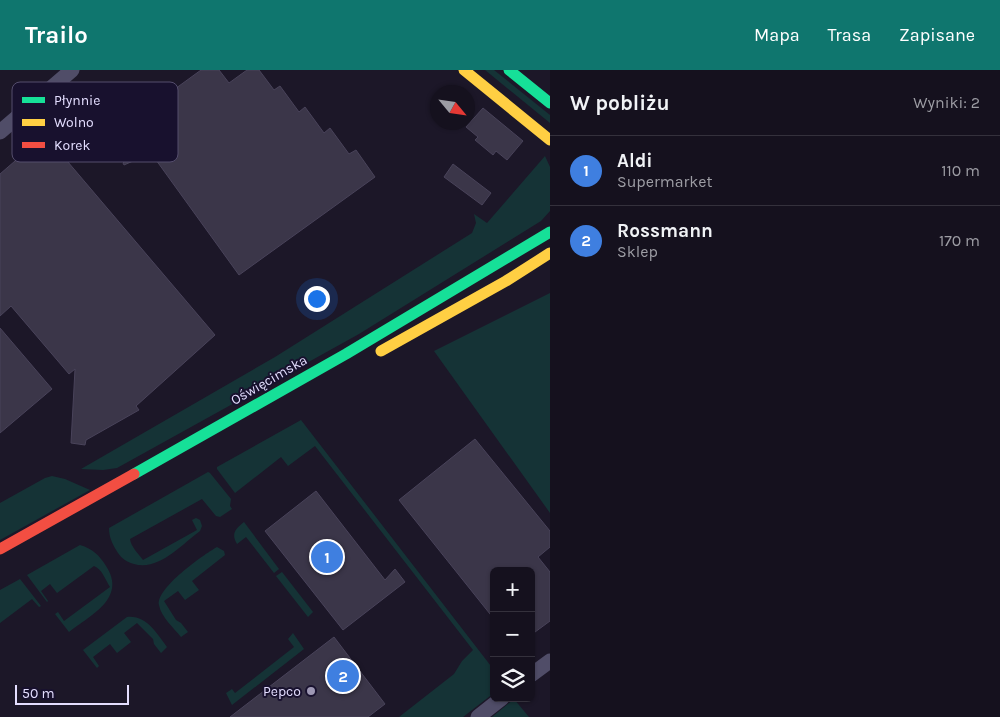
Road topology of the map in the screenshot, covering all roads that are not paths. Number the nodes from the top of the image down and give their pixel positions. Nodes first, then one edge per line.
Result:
1 (72, 70) edge
2 (464, 70) edge
3 (509, 70) edge
4 (58, 82) edge
5 (550, 103) edge
6 (12, 122) edge
7 (0, 132) edge
8 (550, 140) edge
9 (550, 232) edge
10 (549, 255) edge
11 (374, 355) dead end
12 (0, 549) edge
13 (550, 661) edge
14 (535, 672) edge
15 (497, 702) edge
16 (478, 717) edge

1 - 4 street
2 - 8 main road
3 - 5 main road
6 - 7 street
9 - 12 main road, Oświęcimska
10 - 11 main road
13 - 14 street
15 - 16 street

